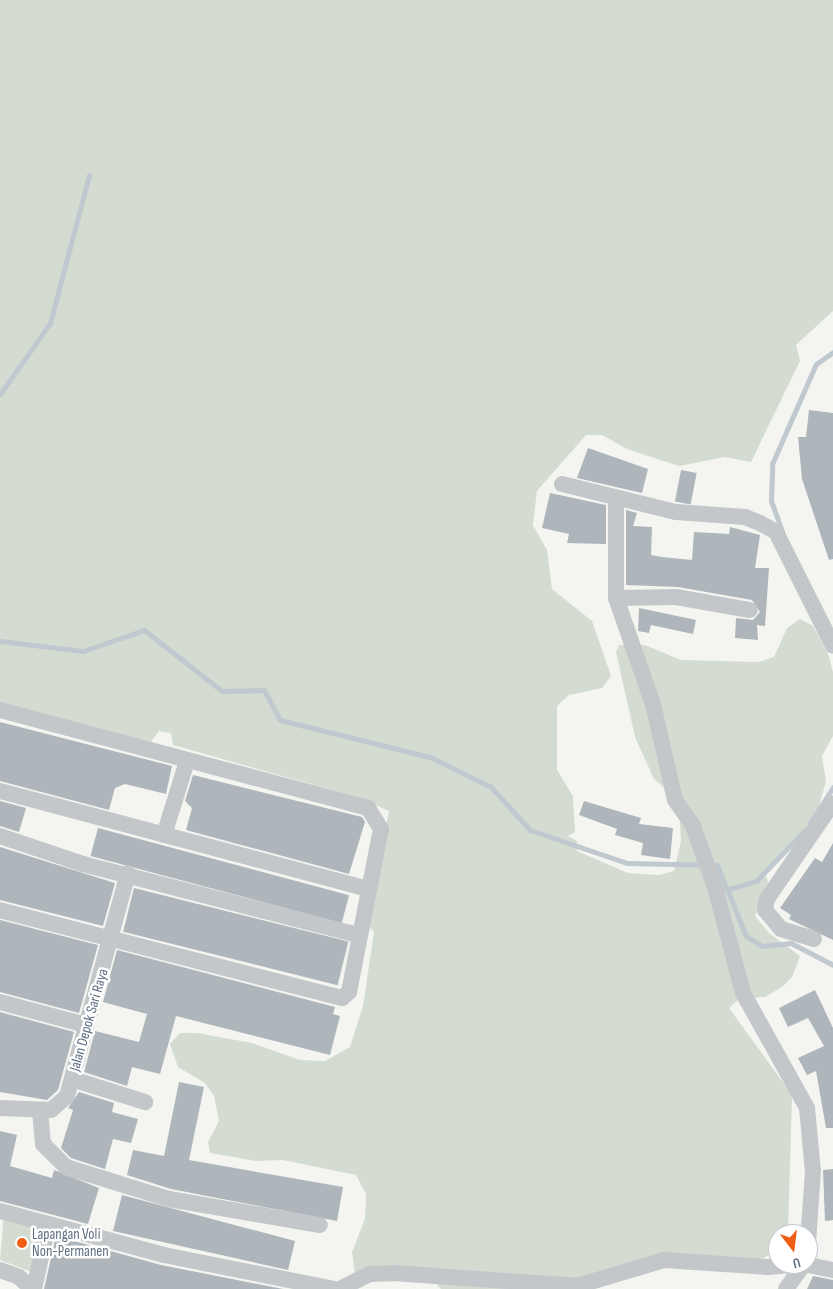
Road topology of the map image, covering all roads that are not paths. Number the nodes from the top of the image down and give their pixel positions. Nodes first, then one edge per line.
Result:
1 (562, 484) dead end
2 (616, 500) junction
3 (616, 598) junction
4 (750, 610) dead end
5 (833, 646) edge
6 (0, 710) edge
7 (188, 761) junction
8 (0, 791) edge
9 (833, 803) edge
10 (164, 835) junction
11 (0, 836) edge
12 (128, 873) junction
13 (368, 889) junction
14 (0, 910) edge
15 (358, 935) junction
16 (814, 939) dead end
17 (112, 940) junction
18 (0, 1002) edge
19 (86, 1025) junction
20 (72, 1079) junction
21 (146, 1102) dead end
22 (0, 1108) edge
23 (40, 1110) junction
24 (0, 1212) edge
25 (809, 1224) edge
26 (320, 1225) dead end
27 (48, 1226) junction
28 (768, 1267) edge
29 (818, 1267) edge
30 (0, 1270) edge
31 (833, 1270) edge
32 (797, 1274) edge
33 (33, 1289) edge
34 (334, 1289) edge
35 (340, 1289) edge
36 (786, 1289) edge

1 - 2 street
2 - 3 street
2 - 5 street
3 - 4 street
3 - 25 street
6 - 7 street
7 - 10 street
7 - 13 street
8 - 10 street
9 - 16 street
10 - 13 street
11 - 12 street
12 - 15 street
12 - 17 street, Jalan Depok Sari Raya
13 - 15 street
14 - 17 street
15 - 17 street
17 - 19 street, Jalan Depok Sari Raya
18 - 19 street
19 - 20 street, Jalan Depok Sari Raya
20 - 21 street
20 - 23 street, Jalan Depok Sari Raya
22 - 23 street, Jalan Depok Sari Raya
23 - 26 street
24 - 27 street
27 - 33 street
27 - 34 street
28 - 35 street
29 - 31 street
30 - 33 street
32 - 36 street

